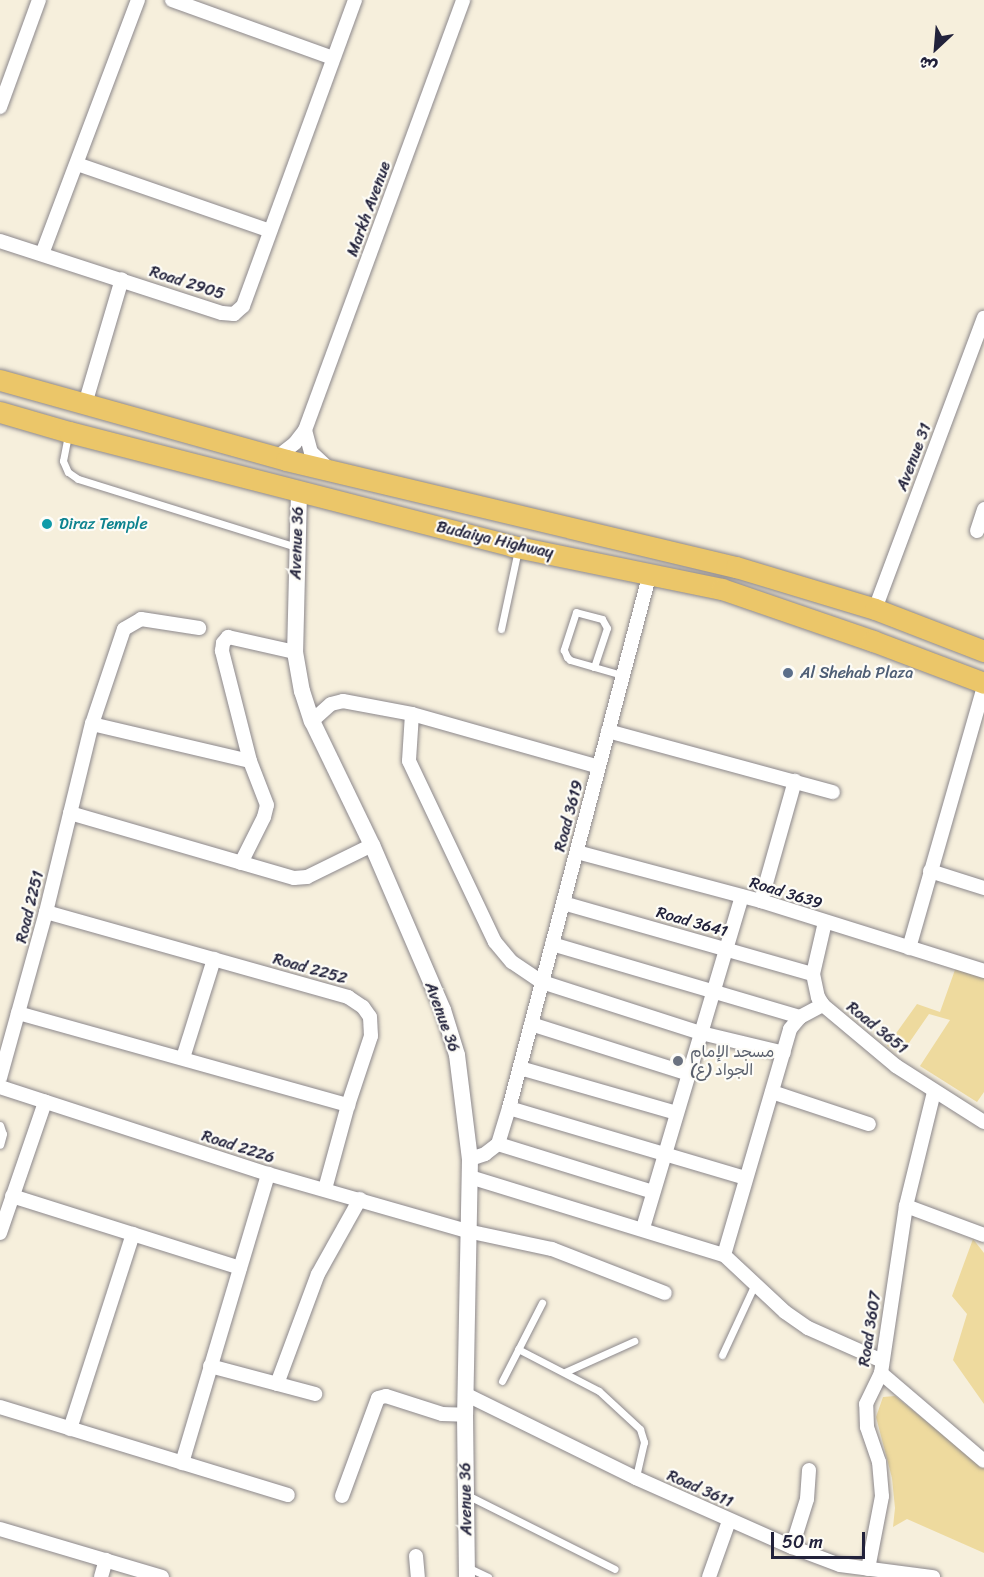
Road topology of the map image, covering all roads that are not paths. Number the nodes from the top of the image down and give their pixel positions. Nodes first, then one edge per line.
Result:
1 (39, 0) edge
2 (138, 0) edge
3 (172, 0) edge
4 (355, 0) edge
5 (463, 0) edge
6 (333, 58) junction
7 (0, 107) edge
8 (77, 164) junction
9 (270, 231) junction
10 (0, 241) edge
11 (42, 254) junction
12 (122, 279) junction
13 (984, 318) edge
14 (0, 380) edge
15 (85, 404) junction
16 (0, 412) edge
17 (305, 430) junction
18 (69, 432) junction
19 (276, 458) junction
20 (334, 471) junction
21 (299, 492) junction
22 (984, 509) edge
23 (977, 531) dead end
24 (296, 547) junction
25 (519, 547) junction
26 (650, 573) junction
27 (875, 609) junction
28 (199, 627) dead end
29 (501, 629) dead end
30 (984, 651) edge
31 (295, 652) junction
32 (594, 667) junction
33 (622, 675) junction
34 (984, 684) edge
35 (412, 714) junction
36 (312, 721) junction
37 (92, 724) junction
38 (608, 731) junction
39 (250, 761) junction
40 (599, 767) junction
41 (795, 781) junction
42 (832, 792) dead end
43 (70, 813) junction
44 (372, 845) junction
45 (576, 852) junction
46 (241, 863) junction
47 (930, 871) junction
48 (984, 888) edge
49 (742, 896) junction
50 (761, 901) junction
51 (563, 903) junction
52 (46, 912) junction
53 (825, 922) junction
54 (552, 944) junction
55 (909, 948) junction
56 (726, 949) junction
57 (214, 959) junction
58 (984, 971) edge
59 (813, 974) junction
60 (542, 982) junction
61 (713, 991) junction
62 (823, 1005) junction
63 (18, 1013) junction
64 (800, 1017) junction
65 (531, 1024) junction
66 (701, 1033) junction
67 (784, 1053) junction
68 (183, 1058) junction
69 (520, 1068) junction
70 (688, 1074) junction
71 (0, 1078) edge
72 (0, 1087) edge
73 (772, 1092) junction
74 (934, 1092) junction
75 (45, 1102) junction
76 (348, 1105) junction
77 (509, 1108) junction
78 (677, 1113) junction
79 (984, 1122) edge
80 (868, 1124) dead end
81 (0, 1125) edge
82 (498, 1144) junction
83 (0, 1145) edge
84 (665, 1153) junction
85 (470, 1159) junction
86 (268, 1174) junction
87 (470, 1177) junction
88 (746, 1178) junction
89 (325, 1189) junction
90 (653, 1192) junction
91 (12, 1196) junction
92 (360, 1200) junction
93 (906, 1206) junction
94 (642, 1228) junction
95 (467, 1231) junction
96 (0, 1233) edge
97 (133, 1234) junction
98 (984, 1235) edge
99 (724, 1255) junction
100 (240, 1268) junction
101 (755, 1284) junction
102 (664, 1293) dead end
103 (542, 1303) dead end
104 (634, 1341) dead end
105 (518, 1349) junction
106 (722, 1355) dead end
107 (210, 1366) junction
108 (882, 1367) junction
109 (565, 1372) junction
110 (502, 1381) dead end
111 (278, 1384) junction
112 (315, 1394) dead end
113 (465, 1394) junction
114 (0, 1407) edge
115 (465, 1415) junction
116 (70, 1429) junction
117 (984, 1461) edge
118 (182, 1463) junction
119 (809, 1470) dead end
120 (636, 1478) junction
121 (465, 1494) junction
122 (288, 1496) dead end
123 (342, 1496) dead end
124 (729, 1521) junction
125 (0, 1529) edge
126 (792, 1547) junction
127 (416, 1556) dead end
128 (106, 1560) junction
129 (615, 1569) dead end
130 (868, 1569) junction
131 (467, 1572) edge
132 (101, 1577) edge
133 (162, 1577) edge
134 (418, 1577) edge
135 (488, 1577) edge
136 (709, 1577) edge
137 (933, 1577) edge

1 - 7 street
2 - 8 street
3 - 6 street
4 - 6 street, Road 2905
5 - 17 street, Markh Avenue
6 - 9 street, Road 2905
8 - 9 street
8 - 11 street
9 - 12 street, Road 2905
10 - 11 street, Road 2905
11 - 12 street, Road 2905
12 - 15 street
13 - 27 street, Avenue 31
14 - 15 main road, Budaiya Highway
15 - 19 main road, Budaiya Highway
16 - 18 main road, Budaiya Highway
17 - 19 street, Markh Avenue
17 - 20 street
18 - 21 main road, Budaiya Highway
18 - 24 lane
19 - 20 main road, Budaiya Highway
20 - 27 main road, Budaiya Highway
21 - 24 street, Avenue 36
21 - 25 main road, Budaiya Highway
22 - 23 street
24 - 31 street, Avenue 36
25 - 26 main road, Budaiya Highway
25 - 29 lane
26 - 33 street, Road 3619
26 - 34 main road, Budaiya Highway
27 - 30 main road, Budaiya Highway
28 - 37 street, Road 2251
31 - 36 street, Avenue 36
31 - 39 street
32 - 32 lane
32 - 33 lane
33 - 38 street, Road 3619
34 - 47 street
35 - 36 street
35 - 40 street
35 - 60 street
36 - 44 street, Avenue 36
37 - 39 street
37 - 43 street, Road 2251
38 - 40 street, Road 3619
38 - 41 street
39 - 46 street
40 - 45 street, Road 3619
41 - 42 street
41 - 50 street
43 - 46 street
43 - 52 street, Road 2251
44 - 46 street
44 - 85 street, Avenue 36
45 - 49 street, Road 3639
45 - 51 street, Road 3619
47 - 48 street
47 - 55 street
49 - 50 street, Road 3639
49 - 56 street
50 - 53 street, Road 3639
51 - 54 street, Road 3619
51 - 56 street, Road 3641
52 - 57 street, Road 2252
52 - 63 street, Road 2251
53 - 55 street, Road 3639
53 - 59 street, Road 3651
54 - 60 street, Road 3619
54 - 61 street
55 - 58 street, Road 3639
56 - 59 street, Road 3641
56 - 61 street
57 - 68 street
57 - 76 street, Road 2252
59 - 62 street, Road 3651
60 - 65 street, Road 3619
60 - 66 street
61 - 64 street
61 - 66 street
62 - 64 street
62 - 74 street, Road 3651
63 - 68 street
63 - 71 street, Road 2251
64 - 67 street
65 - 69 street, Road 3619
65 - 70 street
66 - 67 street
66 - 70 street
67 - 73 street
68 - 76 street
69 - 77 street, Road 3619
69 - 78 street
70 - 78 street
72 - 75 street, Road 2226
73 - 80 street
73 - 88 street
74 - 79 street, Road 3651
74 - 93 street, Road 3607
75 - 86 street, Road 2226
75 - 91 street
76 - 89 street, Road 2252
77 - 82 street, Road 3619
77 - 84 street
78 - 84 street
81 - 83 lane
82 - 85 street
82 - 90 street
84 - 88 street
84 - 90 street
85 - 87 street, Avenue 36
86 - 89 street, Road 2226
86 - 100 street
87 - 94 street
87 - 95 street, Avenue 36
88 - 99 street
89 - 92 street, Road 2226
90 - 94 street
91 - 96 street
91 - 97 street
92 - 95 street, Road 2226
92 - 111 street
93 - 98 street
93 - 108 street, Road 3607
94 - 99 street
95 - 102 street, Road 2226
95 - 113 street, Avenue 36
97 - 100 street
97 - 116 street
99 - 101 street
100 - 107 street
101 - 106 lane
101 - 108 street
103 - 105 lane
104 - 109 lane
105 - 109 lane
105 - 110 lane
107 - 111 street
107 - 118 street
108 - 117 street
108 - 130 street, Road 3607
109 - 120 lane
111 - 112 street
113 - 115 street, Avenue 36
113 - 120 street, Road 3611
114 - 116 street
115 - 121 street, Avenue 36
115 - 123 street
116 - 118 street
118 - 122 street
119 - 126 street
120 - 124 street, Road 3611
121 - 129 lane
121 - 131 street, Avenue 36
124 - 126 street, Road 3611
124 - 136 street
125 - 128 street
126 - 130 street, Road 3611
127 - 134 street
128 - 132 street
128 - 133 street
130 - 137 street, Road 3611
131 - 135 lane, Avenue 36

